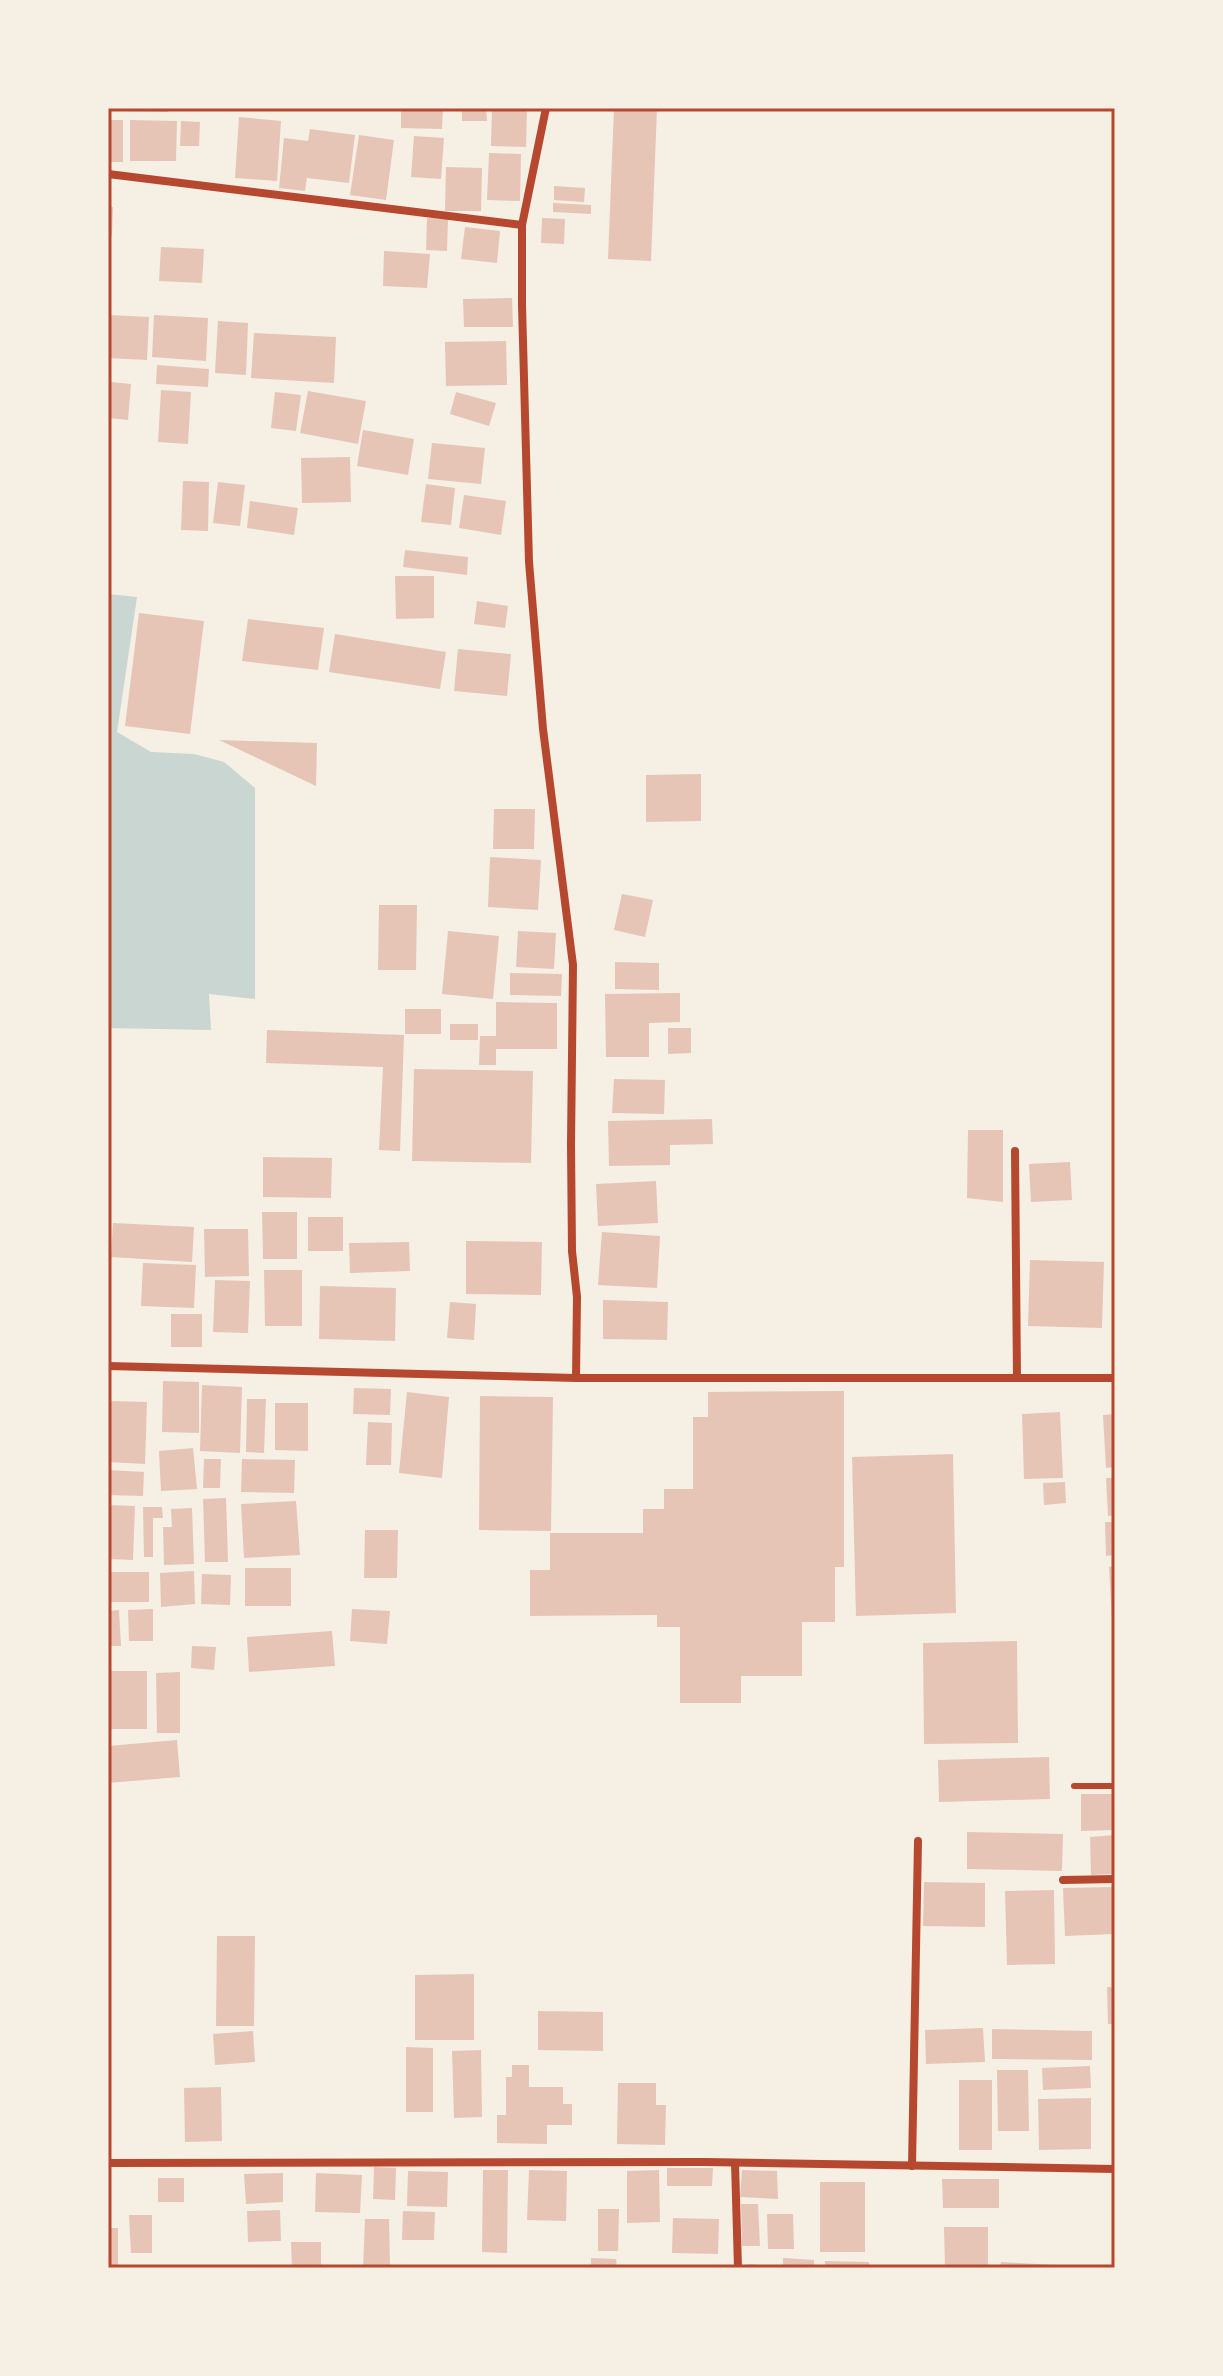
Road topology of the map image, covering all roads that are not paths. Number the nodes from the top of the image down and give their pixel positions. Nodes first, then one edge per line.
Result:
1 (546, 108) edge
2 (108, 174) edge
3 (522, 225) junction
4 (1015, 1151) dead end
5 (108, 1366) edge
6 (576, 1378) junction
7 (1017, 1378) junction
8 (1115, 1378) edge
9 (1074, 1786) dead end
10 (1115, 1786) edge
11 (918, 1841) dead end
12 (1115, 1879) edge
13 (1063, 1880) dead end
14 (108, 2163) edge
15 (735, 2163) junction
16 (912, 2166) junction
17 (1115, 2169) edge
18 (738, 2268) edge

1 - 3 street
2 - 3 street
3 - 6 street
4 - 7 street
5 - 6 street
6 - 7 street
7 - 8 street
9 - 10 lane
11 - 16 street
12 - 13 street
14 - 15 street
15 - 16 street
15 - 18 street
16 - 17 street

